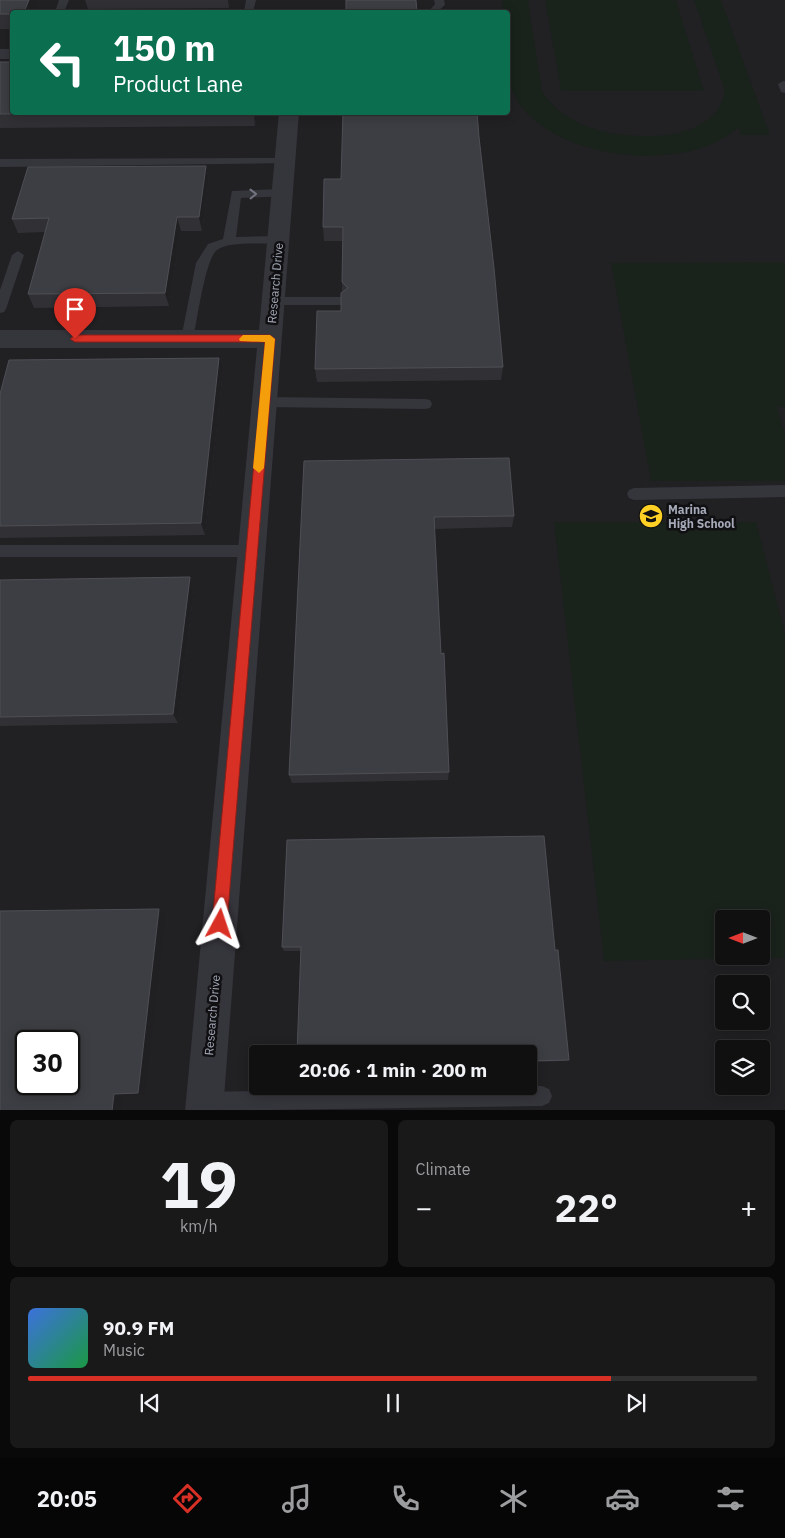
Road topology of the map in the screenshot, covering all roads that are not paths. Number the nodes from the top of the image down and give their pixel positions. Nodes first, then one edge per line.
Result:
1 (440, 0) edge
2 (434, 10) edge
3 (785, 84) edge
4 (785, 90) edge
5 (289, 115) edge
6 (284, 160) junction
7 (0, 162) edge
8 (282, 193) junction
9 (229, 240) junction
10 (278, 240) junction
11 (18, 255) dead end
12 (273, 301) junction
13 (341, 301) edge
14 (0, 309) edge
15 (0, 339) edge
16 (187, 339) junction
17 (270, 339) junction
18 (264, 402) junction
19 (425, 404) dead end
20 (785, 491) edge
21 (634, 494) dead end
22 (0, 551) edge
23 (252, 551) junction
24 (542, 1096) dead end
25 (204, 1106) edge

1 - 2 lane
3 - 4 lane
5 - 6 street, Research Drive
6 - 7 lane
6 - 8 street, Research Drive
9 -> 8 lane
8 - 10 street, Research Drive
9 - 10 lane
9 - 16 lane
10 - 12 street, Research Drive
11 - 14 lane
12 - 13 lane
12 - 17 street, Research Drive
15 - 16 street
16 - 17 street
17 - 18 street, Research Drive
18 - 19 lane
18 - 23 street, Research Drive
20 - 21 lane
22 - 23 lane
23 - 25 street, Research Drive
24 - 25 lane

